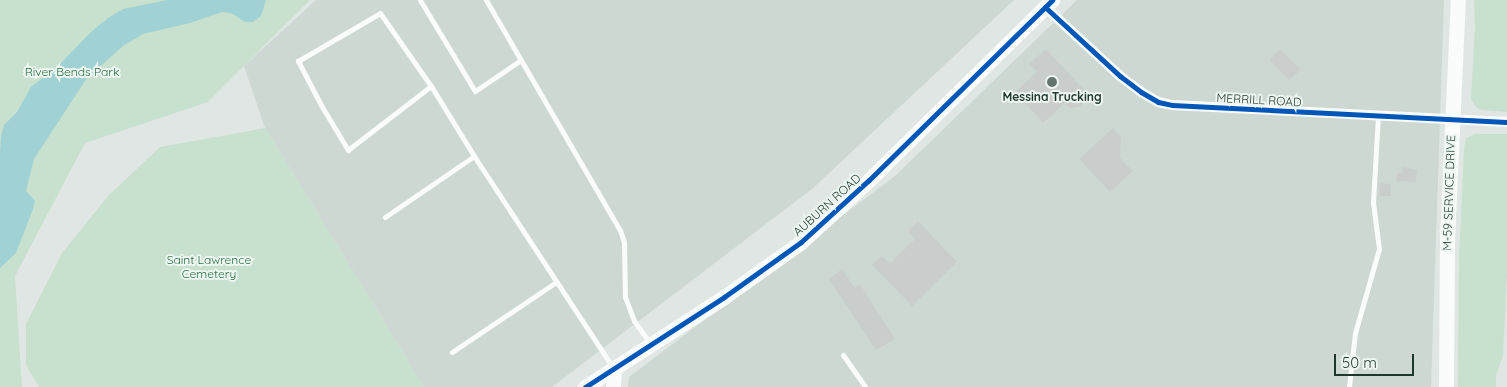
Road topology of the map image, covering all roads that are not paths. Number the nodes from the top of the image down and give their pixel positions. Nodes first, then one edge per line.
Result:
1 (420, 0) edge
2 (486, 0) edge
3 (1458, 0) edge
4 (1049, 3) edge
5 (521, 60) junction
6 (431, 86) junction
7 (1378, 116) junction
8 (1452, 120) junction
9 (1507, 122) edge
10 (474, 156) junction
11 (385, 217) dead end
12 (556, 282) junction
13 (650, 344) junction
14 (452, 352) dead end
15 (843, 355) dead end
16 (614, 368) junction
17 (585, 387) edge
18 (613, 387) edge
19 (865, 387) edge
20 (1349, 387) edge
21 (1446, 387) edge

1 - 5 lane
2 - 5 lane
3 - 8 street, M-59 SERVICE DRIVE
4 - 7 street, MERRILL ROAD
4 - 13 street, AUBURN ROAD
5 - 13 lane
6 - 6 lane
6 - 10 lane
7 - 8 street, MERRILL ROAD
7 - 20 lane
8 - 9 street, MERRILL ROAD
8 - 21 street, M-59 SERVICE DRIVE
10 - 11 lane
10 - 12 lane
12 - 14 lane
12 - 16 lane
13 - 16 street, AUBURN ROAD
15 - 19 lane
16 - 17 street, AUBURN ROAD
16 - 18 street

